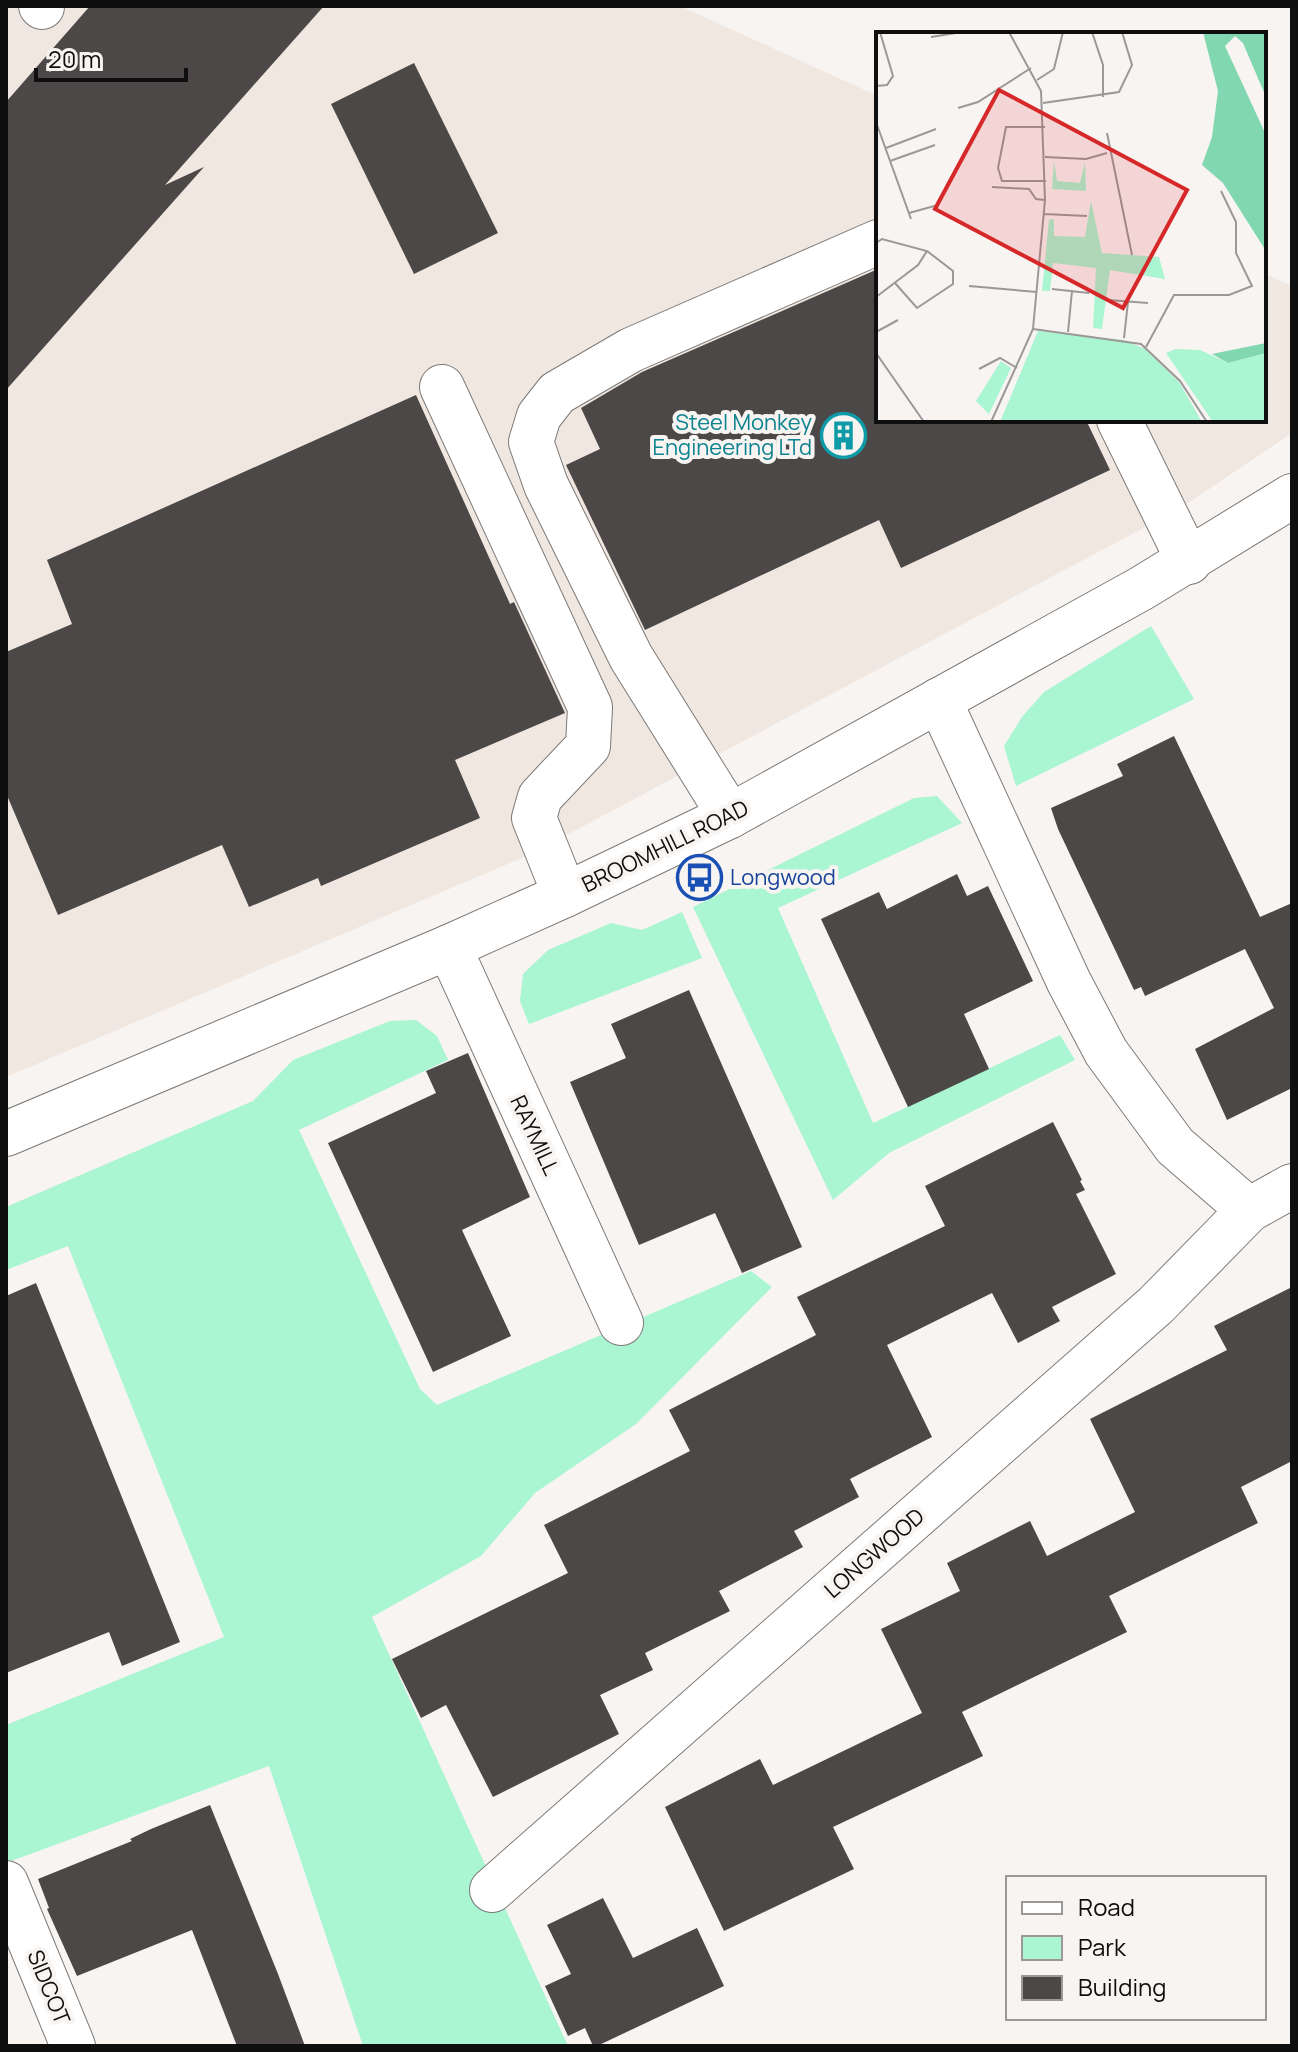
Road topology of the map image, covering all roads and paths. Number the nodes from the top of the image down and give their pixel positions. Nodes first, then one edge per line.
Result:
1 (876, 243) edge
2 (442, 387) dead end
3 (1120, 422) edge
4 (1292, 496) edge
5 (1189, 562) junction
6 (939, 700) junction
7 (730, 816) junction
8 (565, 895) junction
9 (449, 947) junction
10 (6, 1134) edge
11 (1292, 1186) edge
12 (1249, 1210) junction
13 (621, 1323) dead end
14 (6, 1883) edge
15 (492, 1890) dead end
16 (73, 2046) edge

1 - 7 street
2 - 8 street
3 - 5 street
4 - 5 street, BROOMHILL ROAD
5 - 6 street, BROOMHILL ROAD
6 - 7 street, BROOMHILL ROAD
6 - 12 street
7 - 8 street, BROOMHILL ROAD
8 - 9 street, BROOMHILL ROAD
9 - 10 street, BROOMHILL ROAD
9 - 13 street, RAYMILL
11 - 12 street, LONGWOOD
12 - 15 street, LONGWOOD
14 - 16 street, SIDCOT

